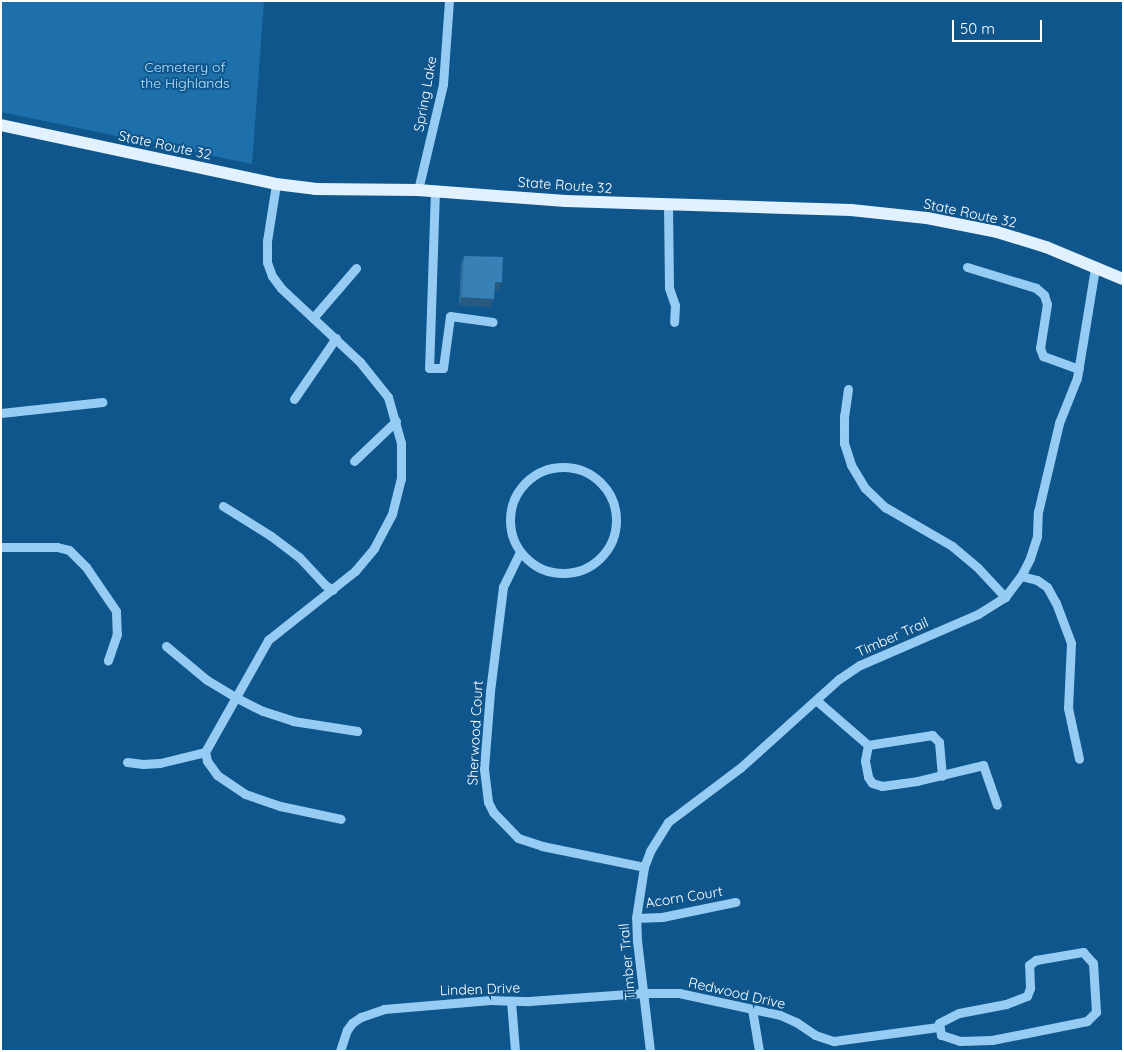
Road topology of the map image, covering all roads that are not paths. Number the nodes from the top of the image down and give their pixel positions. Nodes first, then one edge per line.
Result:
1 (449, 1) edge
2 (1, 125) edge
3 (276, 184) junction
4 (418, 190) junction
5 (435, 190) junction
6 (668, 205) junction
7 (967, 267) dead end
8 (356, 268) dead end
9 (1095, 268) junction
10 (1123, 279) edge
11 (314, 318) junction
12 (493, 322) dead end
13 (674, 322) dead end
14 (336, 338) junction
15 (1079, 369) junction
16 (848, 389) dead end
17 (294, 399) dead end
18 (102, 402) dead end
19 (1, 413) edge
20 (396, 421) junction
21 (354, 461) dead end
22 (223, 506) dead end
23 (1, 547) edge
24 (520, 552) junction
25 (1021, 576) junction
26 (333, 590) junction
27 (1005, 597) junction
28 (166, 646) dead end
29 (108, 660) dead end
30 (235, 697) junction
31 (816, 700) junction
32 (357, 730) dead end
33 (868, 745) junction
34 (205, 752) junction
35 (1079, 759) dead end
36 (127, 762) dead end
37 (942, 776) junction
38 (997, 805) dead end
39 (341, 819) dead end
40 (644, 866) junction
41 (735, 902) dead end
42 (636, 918) junction
43 (643, 993) junction
44 (511, 1000) junction
45 (752, 1009) junction
46 (938, 1027) junction
47 (340, 1051) edge
48 (514, 1051) edge
49 (650, 1051) edge
50 (759, 1051) edge

1 - 4 street, Spring Lake
2 - 3 main road, State Route 32
3 - 4 main road, State Route 32
3 - 11 street
4 - 5 main road, State Route 32
5 - 6 main road, State Route 32
5 - 12 street
6 - 9 main road, State Route 32
6 - 13 street
7 - 15 street
8 - 11 street
9 - 10 main road, State Route 32
9 - 15 street, Timber Trail
11 - 14 street
14 - 17 street
14 - 20 street
15 - 25 street, Timber Trail
16 - 27 street
18 - 19 street
20 - 21 street
20 - 26 street
22 - 26 street
23 - 29 street
24 - 24 street
24 - 40 street, Sherwood Court
25 - 27 street, Timber Trail
25 - 35 street
26 - 30 street
27 - 31 street, Timber Trail
28 - 30 street
30 - 32 street
30 - 34 street
31 - 33 street
31 - 40 street, Timber Trail
33 - 37 street
33 - 37 street
34 - 36 street
34 - 39 street
37 - 38 street
40 - 42 street, Timber Trail
41 - 42 street, Acorn Court
42 - 43 street, Timber Trail
43 - 44 street, Linden Drive
43 - 45 street, Redwood Drive
43 - 49 street, Timber Trail
44 - 47 street, Linden Drive
44 - 48 street
45 - 46 street, Redwood Drive
45 - 50 street
46 - 46 street, Redwood Drive

